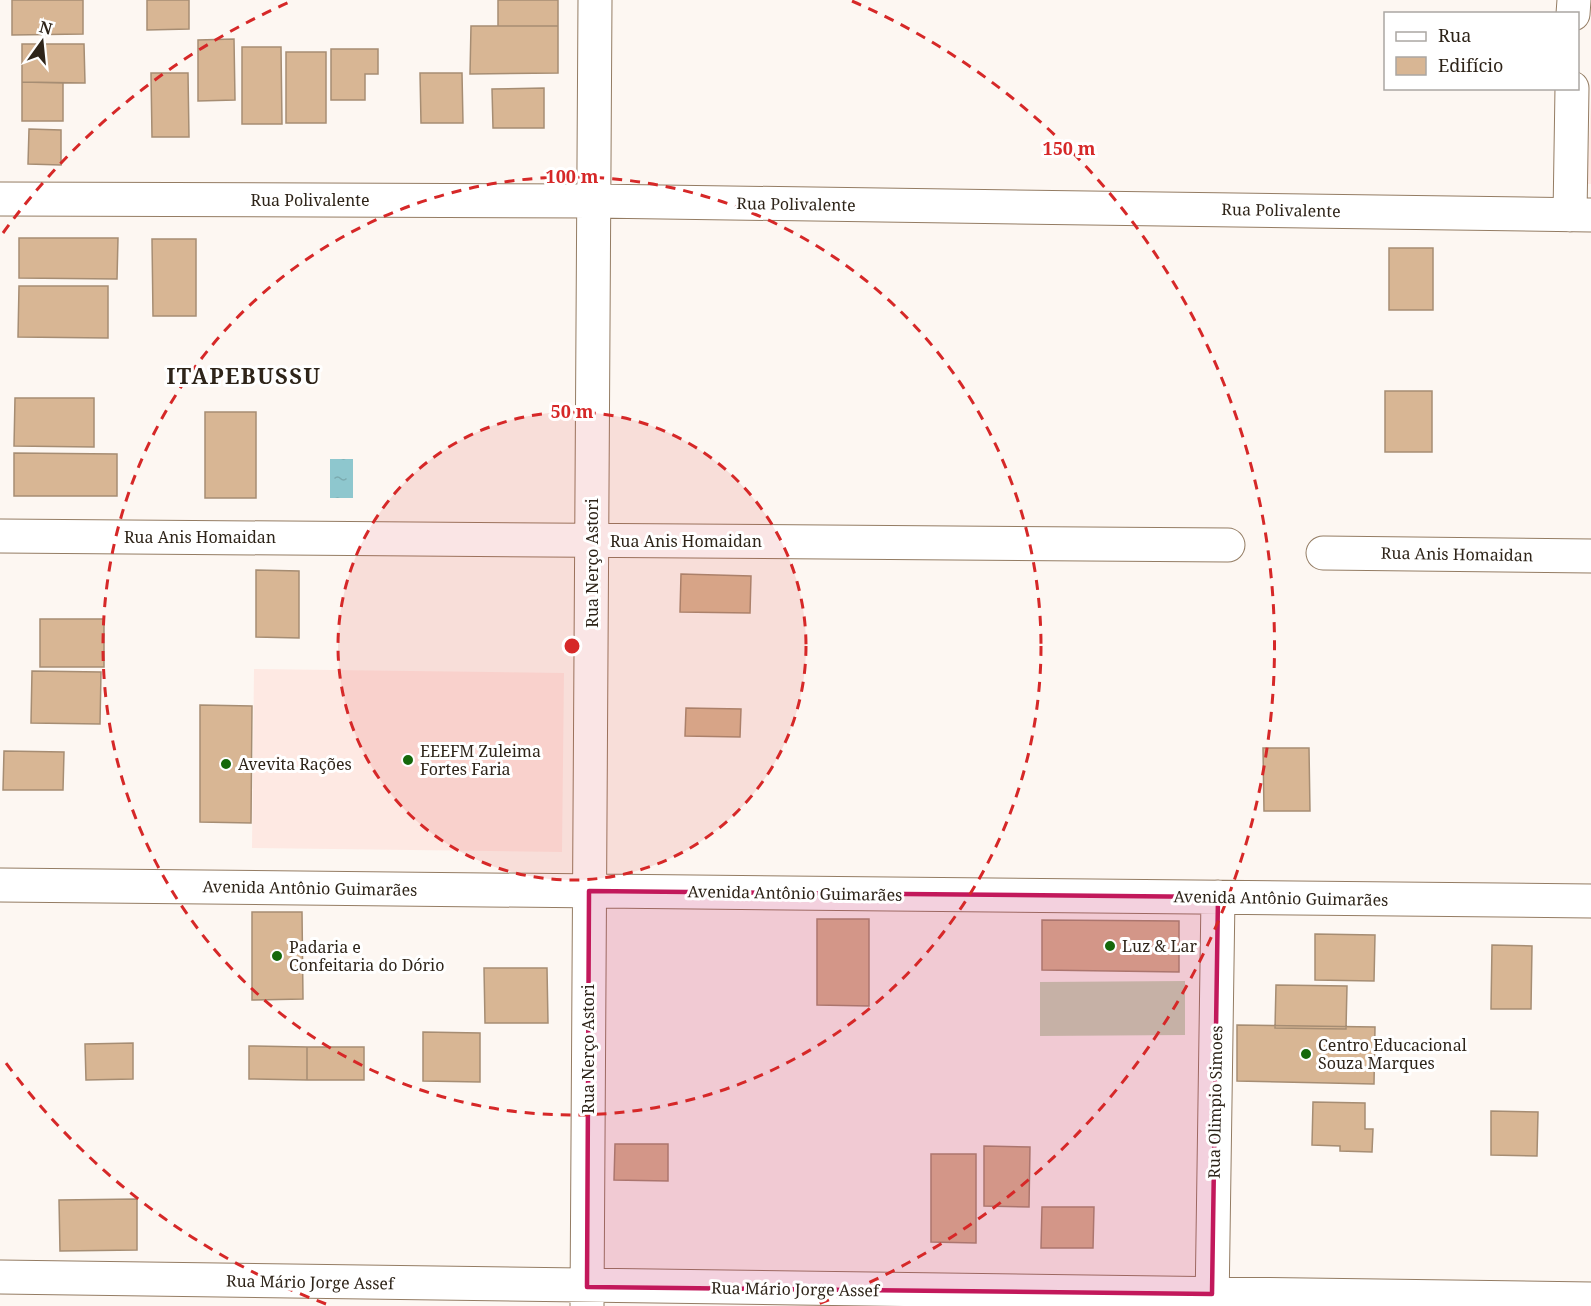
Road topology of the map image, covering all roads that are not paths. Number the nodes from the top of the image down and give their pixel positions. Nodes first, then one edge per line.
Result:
1 (595, 0) edge
2 (1572, 90) edge
3 (0, 200) edge
4 (594, 201) junction
5 (1581, 215) edge
6 (0, 536) edge
7 (592, 540) junction
8 (1228, 545) dead end
9 (1323, 553) dead end
10 (1591, 556) edge
11 (0, 885) edge
12 (589, 891) junction
13 (1218, 897) junction
14 (1591, 901) edge
15 (0, 1277) edge
16 (587, 1296) edge
17 (1591, 1299) edge
18 (1212, 1300) edge

1 - 4 street, Rua Nerço Astori
2 - 5 street
3 - 4 street, Rua Polivalente
4 - 5 street, Rua Polivalente
4 - 7 street, Rua Nerço Astori
6 - 7 street, Rua Anis Homaidan
7 - 8 street, Rua Anis Homaidan
7 - 12 street, Rua Nerço Astori
9 - 10 street, Rua Anis Homaidan
11 - 12 street, Avenida Antônio Guimarães
12 - 13 street, Avenida Antônio Guimarães
12 - 16 street, Rua Nerço Astori
13 - 14 street, Avenida Antônio Guimarães
13 - 18 street, Rua Olimpio Simoes
15 - 16 street, Rua Mário Jorge Assef
16 - 18 street, Rua Mário Jorge Assef
17 - 18 street, Rua Mário Jorge Assef

